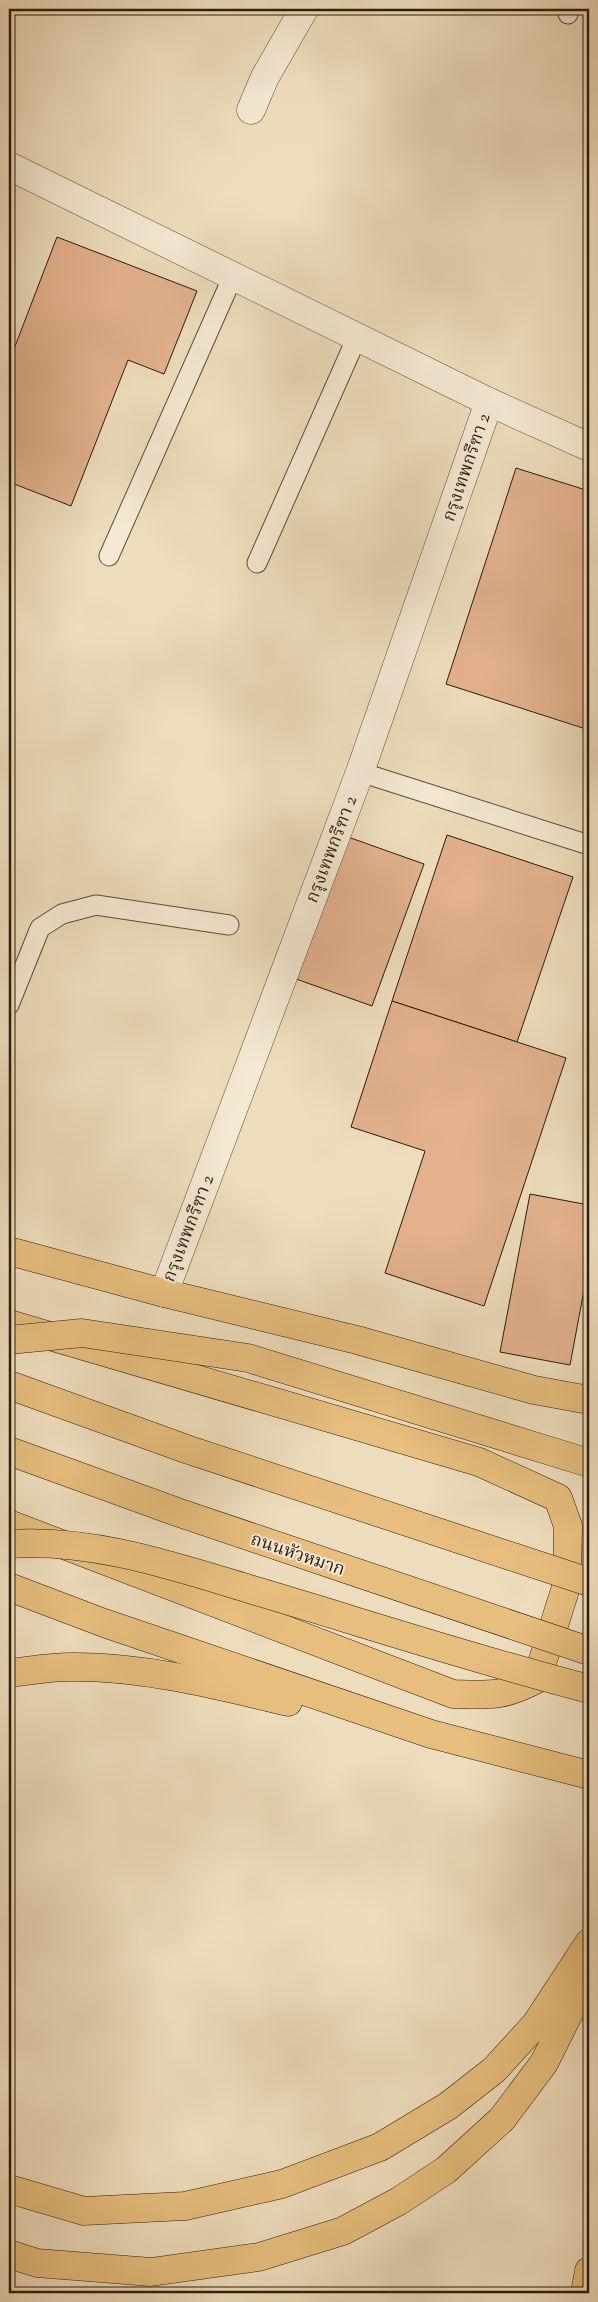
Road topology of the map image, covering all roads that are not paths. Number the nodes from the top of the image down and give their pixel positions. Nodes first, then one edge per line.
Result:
1 (304, 9) edge
2 (251, 110) dead end
3 (9, 166) edge
4 (232, 276) junction
5 (357, 338) junction
6 (489, 402) junction
7 (589, 447) edge
8 (109, 556) dead end
9 (257, 563) dead end
10 (360, 772) junction
11 (589, 845) edge
12 (229, 926) dead end
13 (9, 1005) edge
14 (9, 1251) edge
15 (164, 1293) junction
16 (9, 1324) edge
17 (9, 1340) edge
18 (9, 1385) edge
19 (589, 1400) edge
20 (9, 1451) edge
21 (589, 1463) edge
22 (9, 1524) edge
23 (9, 1544) edge
24 (589, 1582) edge
25 (9, 1587) edge
26 (589, 1651) edge
27 (9, 1673) edge
28 (589, 1689) edge
29 (431, 1734) junction
30 (589, 1776) edge
31 (589, 1943) edge
32 (589, 1963) edge
33 (9, 2189) edge
34 (9, 2254) edge
35 (589, 2271) edge
36 (585, 2293) edge

1 - 2 street
3 - 4 street
4 - 5 street
4 - 8 lane
5 - 6 street
5 - 9 lane
6 - 7 street
6 - 10 street, กรุงเทพกรีฑา 2
10 - 11 lane
10 - 15 street, กรุงเทพกรีฑา 2
12 - 13 lane
14 - 15 main road
15 - 19 main road
16 - 22 main road
17 - 21 main road, bridge
18 - 24 main road, bridge
20 - 26 main road, ถนนหัวหมาก, bridge
23 - 28 main road, bridge
25 - 29 main road
27 - 29 main road
29 - 30 main road
31 - 33 main road
32 - 34 main road
35 - 36 main road

